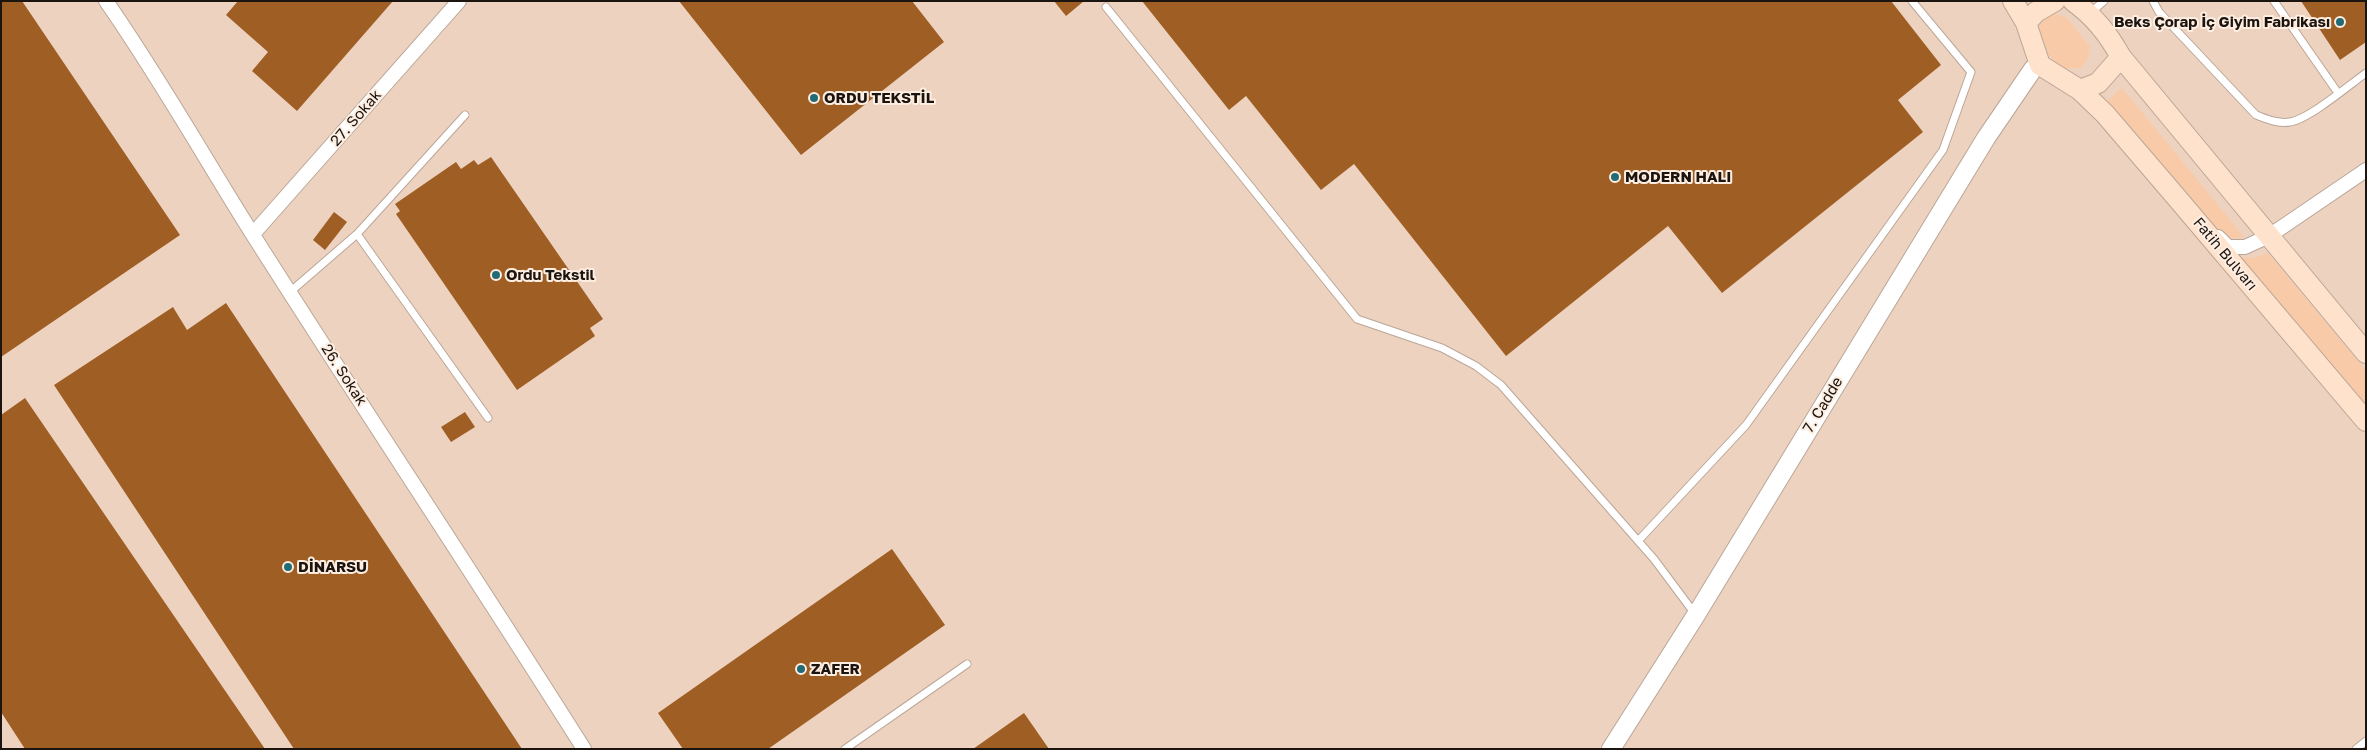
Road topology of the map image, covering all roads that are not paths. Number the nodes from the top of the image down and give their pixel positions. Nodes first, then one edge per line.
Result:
1 (106, 1) edge
2 (459, 1) edge
3 (1912, 1) edge
4 (2013, 1) edge
5 (2055, 1) edge
6 (2073, 1) edge
7 (2153, 1) edge
8 (2274, 1) edge
9 (1106, 7) dead end
10 (2097, 7) edge
11 (2026, 23) junction
12 (2121, 57) junction
13 (2040, 65) junction
14 (2366, 73) edge
15 (2080, 90) junction
16 (2338, 93) junction
17 (465, 115) dead end
18 (2366, 170) edge
19 (2177, 198) junction
20 (253, 234) junction
21 (357, 234) junction
22 (2269, 236) junction
23 (290, 292) junction
24 (2366, 353) edge
25 (488, 418) dead end
26 (2366, 421) edge
27 (1638, 541) junction
28 (1696, 615) junction
29 (967, 664) dead end
30 (2366, 741) edge
31 (584, 749) edge
32 (846, 749) edge
33 (1611, 749) edge
34 (2356, 749) edge

1 - 20 street, 26. Sokak
2 - 20 street, 27. Sokak
3 - 27 lane
4 - 11 main road
5 - 11 main road
6 - 10 main road
7 - 16 lane
8 - 16 lane
9 - 27 lane
10 - 12 main road
11 - 13 main road
12 - 15 main road
12 - 22 main road
13 - 15 main road, Fatih Bulvarı
13 - 28 street, 7. Cadde
14 - 16 lane
15 - 19 main road, Fatih Bulvarı
17 - 21 lane
18 - 22 street
19 - 22 street
19 - 26 main road, Fatih Bulvarı
20 - 23 street, 26. Sokak
21 - 23 lane
21 - 25 lane
22 - 24 main road
23 - 31 street, 26. Sokak
27 - 28 lane
28 - 33 street, 7. Cadde
29 - 32 lane
30 - 34 lane

